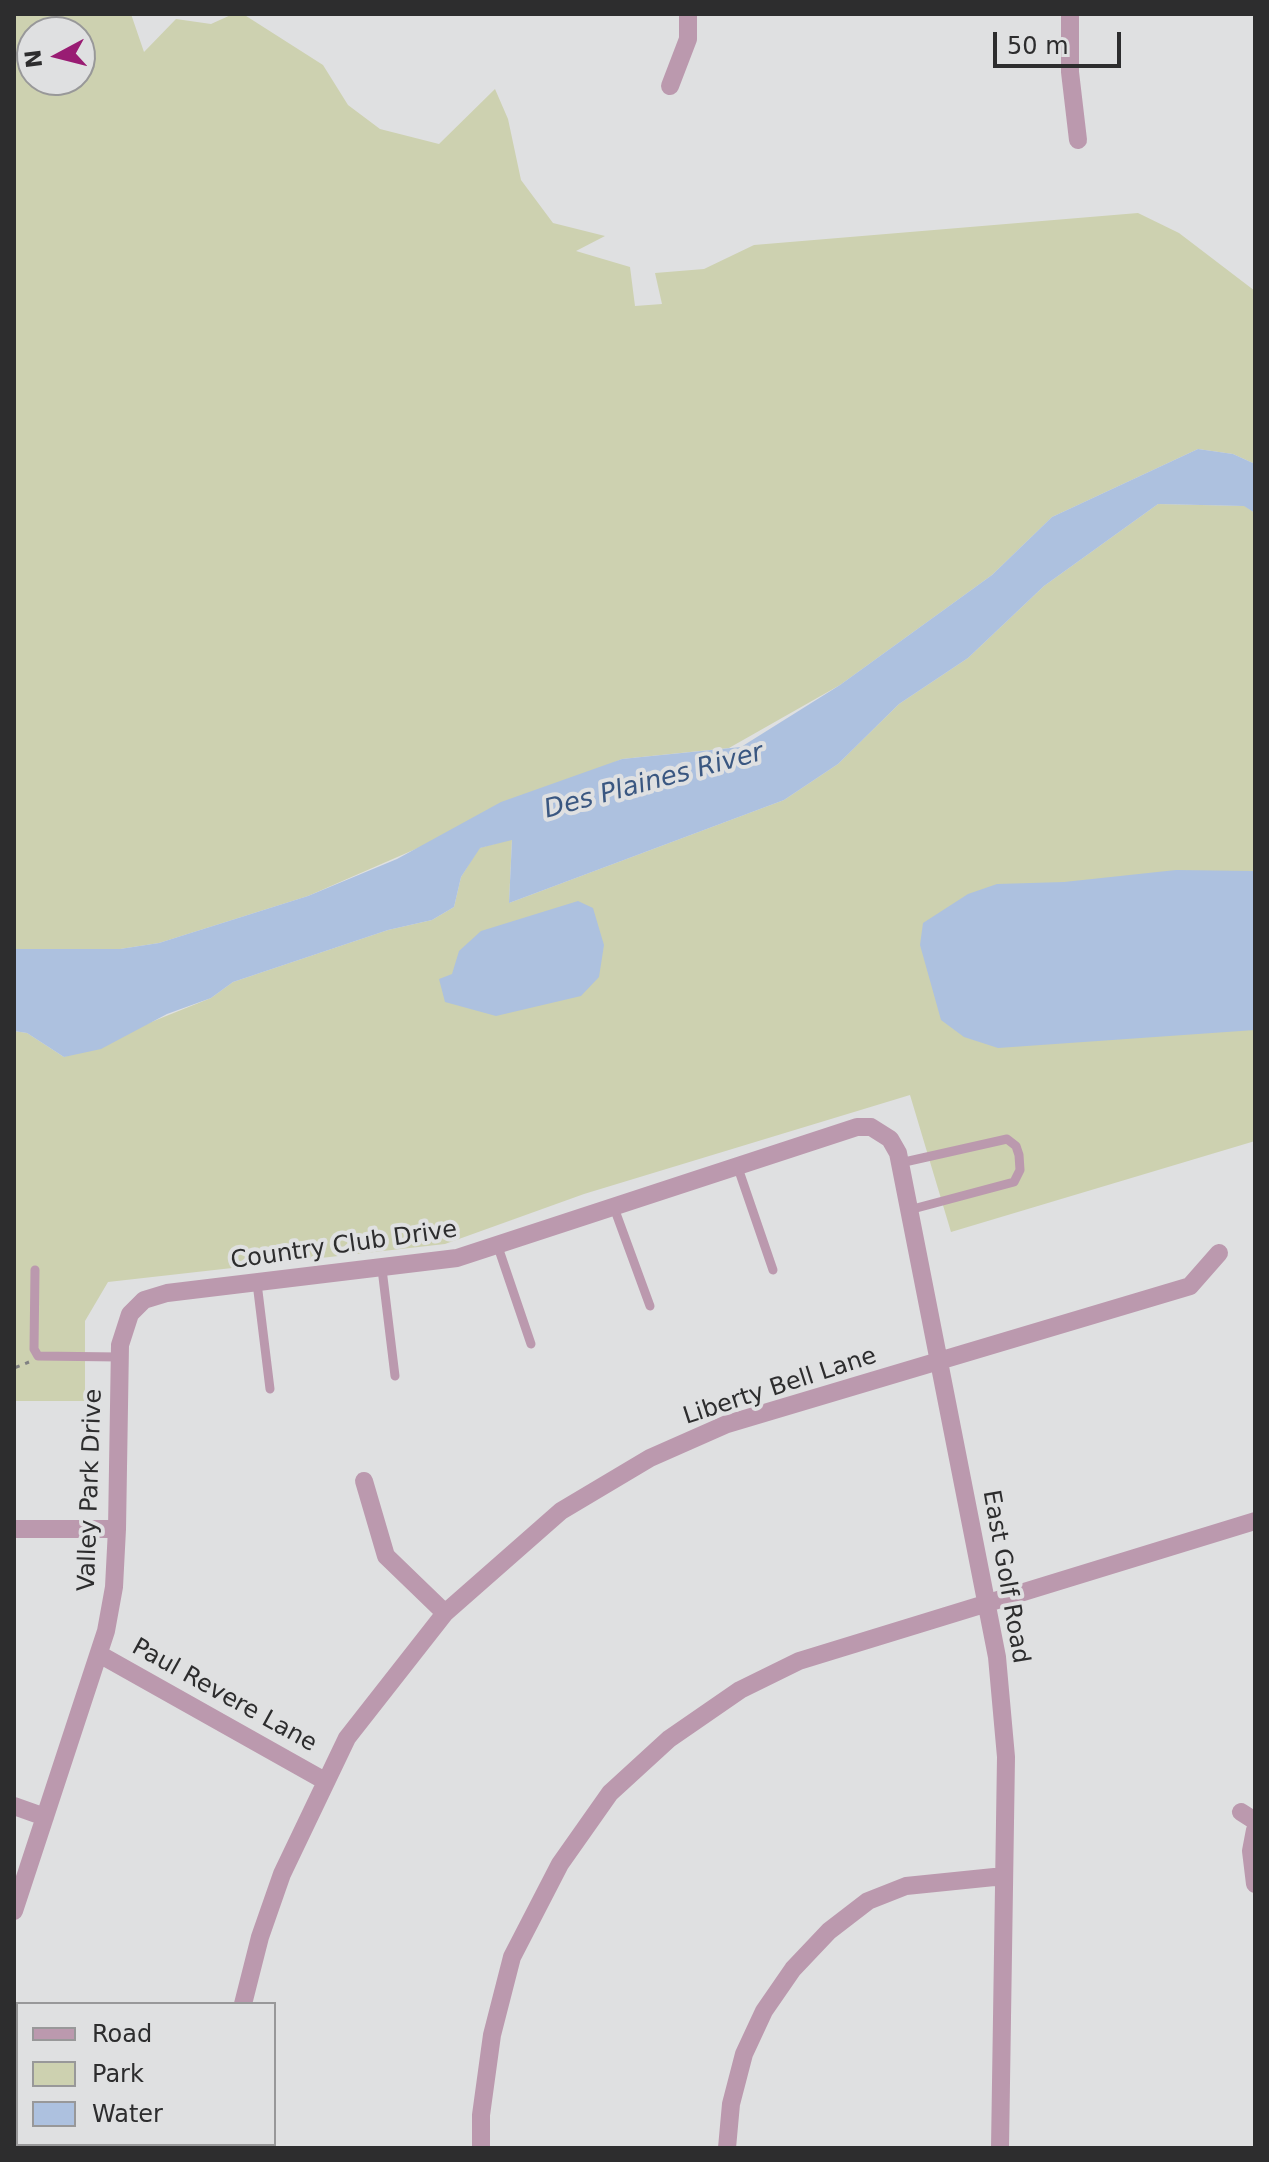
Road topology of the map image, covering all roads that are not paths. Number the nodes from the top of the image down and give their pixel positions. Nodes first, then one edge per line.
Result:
1 (688, 14) edge
2 (1070, 14) edge
3 (670, 86) dead end
4 (1078, 140) dead end
5 (781, 1151) joint
6 (900, 1163) junction
7 (737, 1165) junction
8 (613, 1205) junction
9 (909, 1210) junction
10 (497, 1244) junction
11 (1219, 1253) dead end
12 (382, 1269) junction
13 (35, 1270) dead end
14 (773, 1270) dead end
15 (257, 1283) junction
16 (650, 1306) dead end
17 (531, 1344) dead end
18 (119, 1351) junction
19 (939, 1360) junction
20 (395, 1376) dead end
21 (270, 1389) dead end
22 (364, 1481) dead end
23 (1255, 1521) edge
24 (14, 1529) edge
25 (117, 1529) junction
26 (987, 1602) junction
27 (445, 1613) junction
28 (99, 1654) junction
29 (325, 1781) junction
30 (14, 1806) edge
31 (45, 1817) junction
32 (1255, 1830) edge
33 (1004, 1876) junction
34 (1255, 1884) edge
35 (14, 1911) edge
36 (244, 2002) edge
37 (481, 2148) edge
38 (727, 2148) edge
39 (1000, 2148) edge

1 - 3 street
2 - 4 street
5 - 6 street, East Golf Road
5 - 7 street, Country Club Drive
6 - 9 street, East Golf Road
6 - 9 lane
7 - 8 street, Country Club Drive
7 - 14 lane
8 - 10 street, Country Club Drive
8 - 16 lane
9 - 19 street, East Golf Road
10 - 12 street, Country Club Drive
10 - 17 lane
11 - 19 street, Liberty Bell Lane
12 - 15 street, Country Club Drive
12 - 20 lane
13 - 18 lane
15 - 18 street, Country Club Drive
15 - 21 lane
18 - 25 street, Valley Park Drive
19 - 26 street, East Golf Road
19 - 27 street, Liberty Bell Lane
22 - 27 street
23 - 26 street
24 - 25 street
25 - 28 street, Valley Park Drive
26 - 33 street, East Golf Road
26 - 37 street
27 - 29 street, Liberty Bell Lane
28 - 29 street, Paul Revere Lane
28 - 31 street, Valley Park Drive
29 - 36 street, Liberty Bell Lane
30 - 31 street
31 - 35 street, Valley Park Drive
32 - 34 street
33 - 38 street
33 - 39 street, East Golf Road

